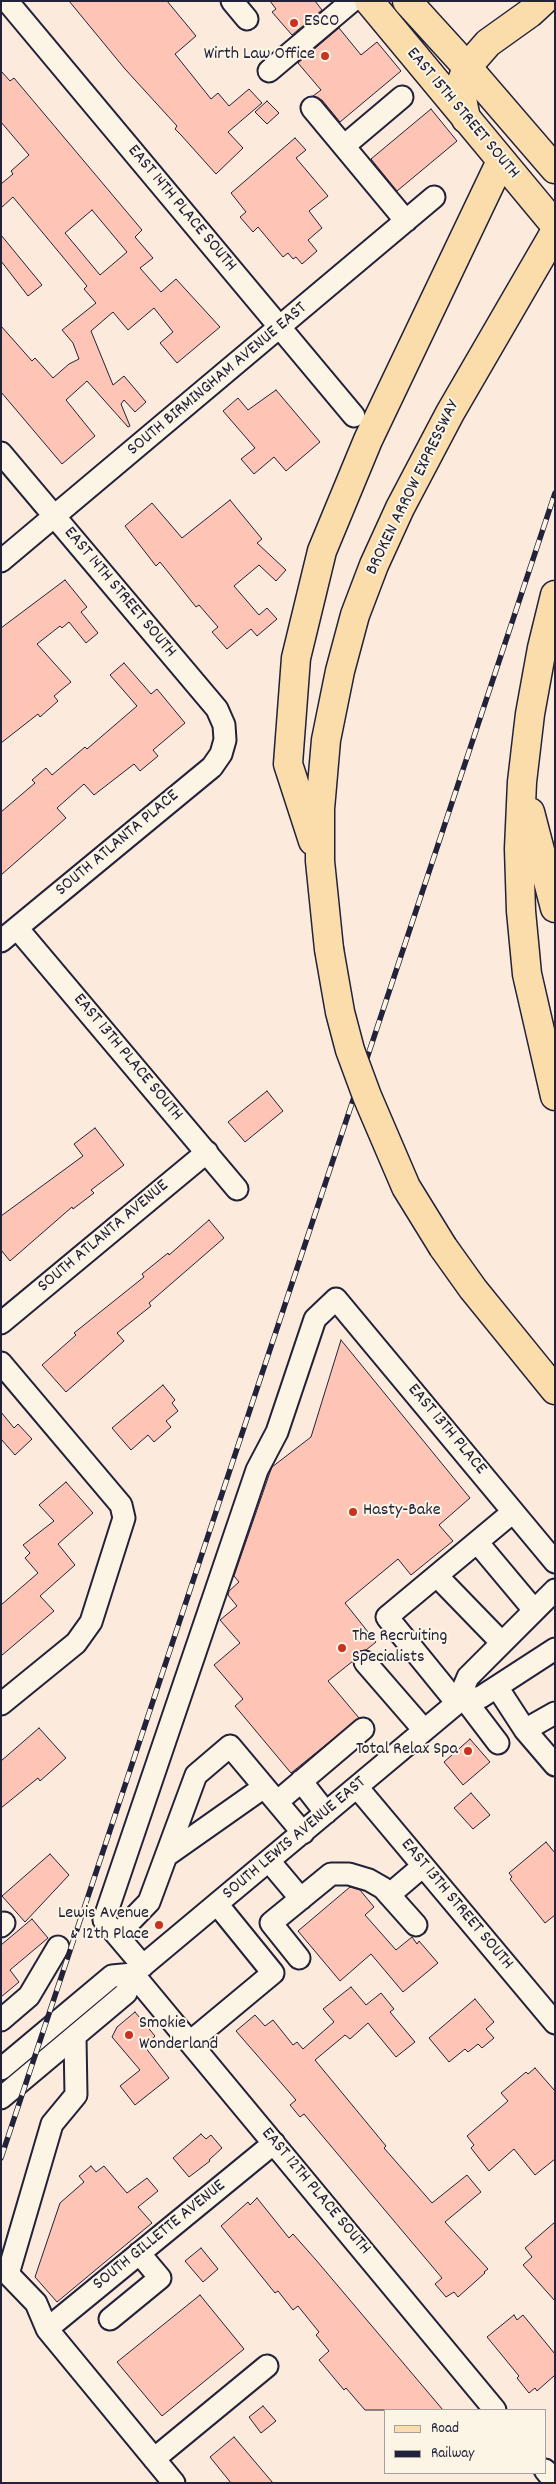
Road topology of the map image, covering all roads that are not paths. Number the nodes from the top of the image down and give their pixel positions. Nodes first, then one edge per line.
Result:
1 (7, 1) edge
2 (232, 1) edge
3 (352, 1) edge
4 (370, 1) edge
5 (407, 1) edge
6 (543, 1) edge
7 (247, 19) dead end
8 (468, 67) junction
9 (269, 71) dead end
10 (402, 97) dead end
11 (312, 108) dead end
12 (466, 119) junction
13 (344, 146) junction
14 (501, 161) junction
15 (555, 170) edge
16 (434, 197) dead end
17 (406, 221) junction
18 (555, 226) edge
19 (555, 232) edge
20 (280, 328) junction
21 (354, 416) dead end
22 (1, 453) edge
23 (55, 516) junction
24 (1, 561) edge
25 (555, 595) edge
26 (225, 740) joint
27 (522, 782) junction
28 (320, 861) junction
29 (555, 908) edge
30 (9, 935) edge
31 (555, 1096) edge
32 (206, 1152) junction
33 (238, 1189) dead end
34 (336, 1299) joint
35 (1, 1323) edge
36 (1, 1363) edge
37 (555, 1390) edge
38 (513, 1512) junction
39 (477, 1542) junction
40 (555, 1562) edge
41 (436, 1576) junction
42 (555, 1590) edge
43 (534, 1610) junction
44 (502, 1643) junction
45 (555, 1649) edge
46 (366, 1662) dead end
47 (497, 1687) junction
48 (462, 1702) junction
49 (1, 1704) edge
50 (555, 1712) edge
51 (363, 1729) dead end
52 (424, 1730) junction
53 (525, 1730) junction
54 (498, 1743) dead end
55 (555, 1765) edge
56 (301, 1782) junction
57 (358, 1787) junction
58 (270, 1794) junction
59 (326, 1813) junction
60 (302, 1833) junction
61 (166, 1856) junction
62 (269, 1861) junction
63 (423, 1866) junction
64 (389, 1895) junction
65 (300, 1899) junction
66 (217, 1904) junction
67 (416, 1925) dead end
68 (117, 1935) junction
69 (58, 1947) dead end
70 (299, 1958) dead end
71 (138, 1970) junction
72 (1, 2020) edge
73 (555, 2023) edge
74 (75, 2037) junction
75 (190, 2042) junction
76 (1, 2069) edge
77 (1, 2098) edge
78 (274, 2143) junction
79 (139, 2253) junction
80 (110, 2319) dead end
81 (47, 2329) junction
82 (267, 2366) dead end
83 (494, 2409) edge
84 (154, 2459) junction
85 (546, 2471) edge
86 (555, 2482) edge
87 (174, 2483) edge

1 - 20 street, EAST 14TH PLACE SOUTH
2 - 7 street
3 - 9 street
4 - 12 main road, EAST 15TH STREET SOUTH
5 - 8 main road, EAST 15TH STREET SOUTH
6 - 8 main road
8 - 12 main road
8 - 15 main road, EAST 15TH STREET SOUTH
10 - 13 street
11 - 13 street
12 - 14 main road, EAST 15TH STREET SOUTH
13 - 17 street
14 - 18 main road, EAST 15TH STREET SOUTH
14 - 28 main road
16 - 17 street, SOUTH BIRMINGHAM AVENUE EAST
17 - 20 street, SOUTH BIRMINGHAM AVENUE EAST
19 - 28 main road, BROKEN ARROW EXPRESSWAY
20 - 21 street, EAST 14TH PLACE SOUTH
20 - 23 street, SOUTH BIRMINGHAM AVENUE EAST
22 - 23 street, EAST 14TH STREET SOUTH
23 - 24 street, SOUTH BIRMINGHAM AVENUE EAST
23 - 26 street, EAST 14TH STREET SOUTH
25 - 27 main road
26 - 30 street, SOUTH ATLANTA PLACE
27 - 29 main road
27 - 31 main road
28 - 37 main road, BROKEN ARROW EXPRESSWAY, bridge
30 - 32 street, EAST 13TH PLACE SOUTH
32 - 33 street, EAST 13TH PLACE SOUTH
32 - 35 street, SOUTH ATLANTA AVENUE
34 - 38 street, EAST 13TH PLACE
34 - 68 street, EAST 12TH PLACE SOUTH
36 - 49 street
38 - 39 street
38 - 40 street, EAST 13TH PLACE
39 - 41 street
39 - 43 street
41 - 44 street
41 - 48 street
42 - 43 street, SOUTH LEWIS AVENUE EAST
43 - 44 street, SOUTH LEWIS AVENUE EAST
44 - 48 street, SOUTH LEWIS AVENUE EAST
45 - 47 street, SOUTH LEWIS AVENUE EAST
46 - 52 street
47 - 48 street, SOUTH LEWIS AVENUE EAST
47 - 53 street
48 - 52 street, SOUTH LEWIS AVENUE EAST
48 - 54 street
50 - 53 street
51 - 56 street
52 - 57 street, SOUTH LEWIS AVENUE EAST
53 - 55 street
56 - 58 street
56 - 59 street
57 - 59 street, SOUTH LEWIS AVENUE EAST
57 - 63 street, EAST 13TH STREET SOUTH
58 - 60 street
58 - 61 street
58 - 61 street
59 - 60 street, SOUTH LEWIS AVENUE EAST
60 - 62 street, SOUTH LEWIS AVENUE EAST
61 - 68 street
62 - 65 street
62 - 66 street, SOUTH LEWIS AVENUE EAST
63 - 64 street
63 - 73 street, EAST 13TH STREET SOUTH
64 - 65 street
64 - 67 street
65 - 70 street
66 - 71 street, SOUTH LEWIS AVENUE EAST
66 - 75 street
68 - 71 street, EAST 12TH PLACE SOUTH
69 - 72 street
71 - 74 street, SOUTH LEWIS AVENUE EAST
71 - 75 street, EAST 12TH PLACE SOUTH
71 - 76 street, SOUTH LEWIS AVENUE EAST
74 - 77 street, SOUTH LEWIS AVENUE EAST
74 - 81 street
75 - 78 street, EAST 12TH PLACE SOUTH
78 - 79 street, SOUTH GILLETTE AVENUE
78 - 83 street, EAST 12TH PLACE SOUTH
79 - 80 street
79 - 81 street, SOUTH GILLETTE AVENUE
81 - 84 street
82 - 84 street
84 - 87 street
85 - 86 street

